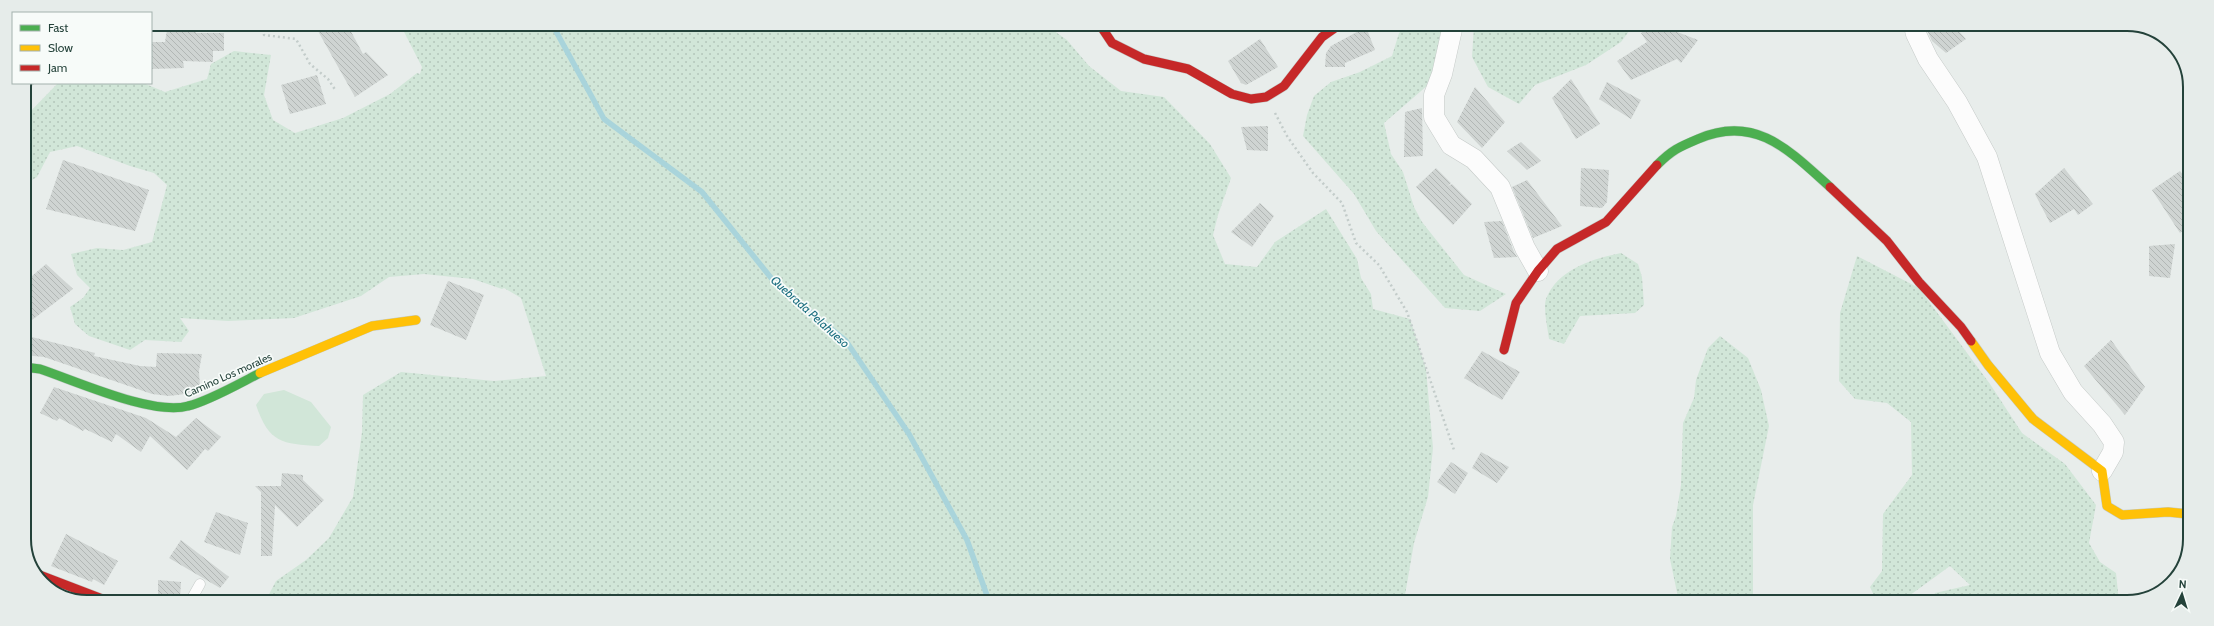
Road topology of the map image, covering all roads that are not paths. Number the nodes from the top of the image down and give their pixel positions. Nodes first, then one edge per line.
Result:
1 (1104, 31) edge
2 (1330, 31) edge
3 (1452, 31) edge
4 (1915, 31) edge
5 (1538, 271) junction
6 (416, 320) dead end
7 (1504, 350) dead end
8 (31, 368) edge
9 (2102, 470) junction
10 (2183, 514) edge
11 (48, 578) edge
12 (200, 584) dead end
13 (92, 595) edge
14 (194, 595) edge

1 - 2 street
3 - 5 street
4 - 9 street
5 - 7 street
5 - 9 street
6 - 8 street, Camino Los morales
9 - 10 street
11 - 13 street
12 - 14 lane

